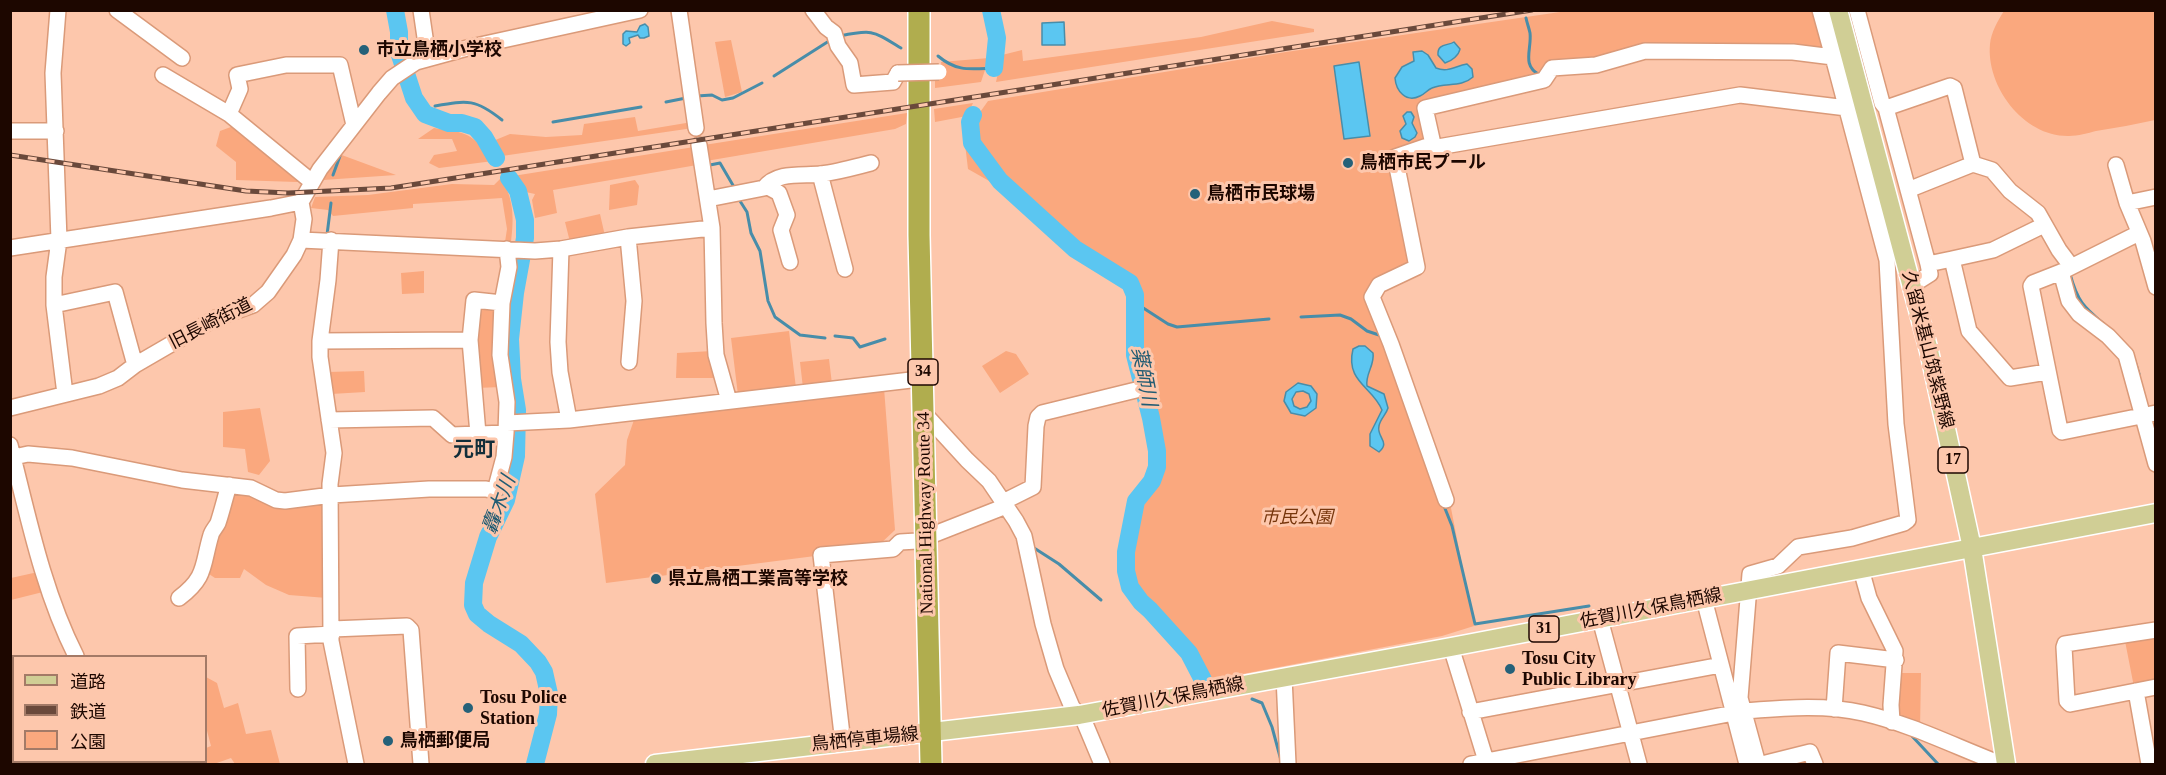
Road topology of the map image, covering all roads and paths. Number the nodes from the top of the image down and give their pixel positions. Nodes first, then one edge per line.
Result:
1 (58, 10) edge
2 (117, 10) edge
3 (421, 10) edge
4 (679, 10) edge
5 (813, 10) edge
6 (919, 10) edge
7 (1820, 10) edge
8 (1838, 10) edge
9 (1857, 10) edge
10 (632, 11) edge
11 (1833, 57) junction
12 (182, 58) dead end
13 (422, 60) junction
14 (939, 72) dead end
15 (163, 75) dead end
16 (1840, 107) junction
17 (1886, 108) junction
18 (229, 114) junction
19 (354, 125) junction
20 (696, 128) dead end
21 (10, 131) edge
22 (56, 131) junction
23 (1433, 144) junction
24 (699, 145) dead end
25 (872, 164) dead end
26 (1973, 164) junction
27 (2116, 165) dead end
28 (820, 174) junction
29 (312, 182) junction
30 (766, 186) junction
31 (1908, 190) junction
32 (2156, 197) edge
33 (708, 199) junction
34 (301, 202) junction
35 (2127, 202) junction
36 (2040, 227) junction
37 (712, 228) junction
38 (2139, 233) junction
39 (628, 237) junction
40 (60, 240) junction
41 (301, 240) junction
42 (331, 240) junction
43 (10, 248) edge
44 (507, 249) junction
45 (561, 249) junction
46 (1952, 258) junction
47 (790, 262) dead end
48 (1928, 264) junction
49 (1906, 266) junction
50 (845, 268) dead end
51 (2066, 269) junction
52 (1887, 270) junction
53 (2153, 271) edge
54 (1911, 286) junction
55 (2156, 287) edge
56 (502, 303) junction
57 (54, 305) junction
58 (320, 340) junction
59 (470, 340) junction
60 (629, 362) dead end
61 (135, 365) junction
62 (2047, 372) junction
63 (911, 380) dead end
64 (1136, 390) dead end
65 (65, 394) junction
66 (729, 401) junction
67 (10, 408) edge
68 (923, 412) junction
69 (2150, 414) edge
70 (330, 420) junction
71 (569, 420) junction
72 (507, 428) junction
73 (478, 434) junction
74 (12, 451) edge
75 (2156, 464) edge
76 (229, 485) junction
77 (332, 495) junction
78 (1446, 500) dead end
79 (1005, 504) junction
80 (2156, 513) edge
81 (926, 536) junction
82 (1972, 548) junction
83 (1861, 569) junction
84 (1749, 590) junction
85 (179, 598) dead end
86 (1704, 598) junction
87 (1600, 618) junction
88 (2156, 630) edge
89 (332, 632) junction
90 (1451, 647) junction
91 (75, 655) edge
92 (1896, 660) junction
93 (1721, 665) junction
94 (1284, 677) junction
95 (1617, 683) junction
96 (2156, 687) edge
97 (298, 689) dead end
98 (2136, 691) junction
99 (1834, 709) junction
100 (1470, 712) junction
101 (1739, 712) junction
102 (1078, 715) junction
103 (1892, 722) junction
104 (931, 733) junction
105 (1631, 735) junction
106 (843, 742) junction
107 (684, 763) edge
108 (1481, 763) edge
109 (356, 765) edge
110 (421, 765) edge
111 (655, 765) edge
112 (931, 765) edge
113 (1102, 765) edge
114 (1288, 765) edge
115 (1639, 765) edge
116 (1747, 765) edge
117 (1760, 765) edge
118 (1815, 765) edge
119 (2001, 765) edge
120 (2006, 765) edge
121 (2149, 765) edge

1 - 22 street
2 - 12 street
3 - 13 street
4 - 20 street
5 - 14 street, bridge
6 - 68 highway, National Highway Route 34 / 34
7 - 11 street
8 - 49 main road, 久留米基山筑紫野線 / 17
9 - 17 street
10 - 13 street
11 - 16 street
11 - 23 street
13 - 19 street
15 - 18 street
16 - 23 street
16 - 52 street
17 - 26 street
17 - 31 street
18 - 19 street
18 - 29 street
19 - 29 street
21 - 22 street
22 - 40 street
23 - 78 street
24 - 33 street
25 - 28 street
26 - 31 street
26 - 36 street
27 - 35 street
28 - 30 street
28 - 50 street
29 - 34 street
30 - 33 street
30 - 47 street
31 - 48 street
32 - 35 street
33 - 37 street
34 - 40 street
34 - 41 street, 旧長崎街道
35 - 38 street
36 - 46 street
36 - 51 street
37 - 39 street
37 - 66 street
38 - 51 street
38 - 53 street
39 - 45 street
39 - 60 street
40 - 43 street
40 - 57 street
41 - 42 street
41 - 61 street, 旧長崎街道
42 - 44 street
42 - 58 street
44 - 45 street
44 - 56 street
45 - 71 street
46 - 48 street
46 - 62 street
48 - 54 street
49 - 52 street
49 - 54 main road, 久留米基山筑紫野線 / 17
51 - 62 street
51 - 69 street
52 - 84 street
53 - 55 street
54 - 82 main road, 久留米基山筑紫野線 / 17
56 - 59 street
56 - 72 street
57 - 61 street
57 - 65 street
58 - 59 street
58 - 70 street
59 - 73 street
61 - 65 street, 旧長崎街道
62 - 69 street
63 - 66 street
64 - 79 street
65 - 67 street, 旧長崎街道
66 - 71 street
68 - 79 street
68 - 81 highway, National Highway Route 34 / 34
69 - 75 street
70 - 73 street
70 - 77 street
71 - 72 street
72 - 73 street
72 - 77 street
74 - 76 street
74 - 91 street
76 - 77 street
76 - 85 street
77 - 89 street
79 - 81 street
79 - 102 street
80 - 82 main road, 佐賀川久保鳥栖線 / 31
81 - 104 highway, National Highway Route 34 / 34
81 - 106 street
82 - 83 main road, 佐賀川久保鳥栖線 / 31
82 - 120 main road, 久留米基山筑紫野線 / 17
83 - 84 main road, 佐賀川久保鳥栖線 / 31
83 - 92 street
84 - 86 main road, 佐賀川久保鳥栖線 / 31
84 - 101 street
86 - 87 main road, 佐賀川久保鳥栖線 / 31
86 - 93 street
87 - 90 main road, 佐賀川久保鳥栖線 / 31
87 - 95 street
88 - 98 street
89 - 97 street
89 - 109 street
89 - 110 street
90 - 94 main road, 佐賀川久保鳥栖線 / 31
90 - 100 street
92 - 99 street
92 - 103 street
93 - 95 street
93 - 101 street
94 - 102 main road, 佐賀川久保鳥栖線 / 31
94 - 114 street
95 - 100 street
95 - 105 street
96 - 98 street
98 - 121 street
99 - 101 street
99 - 103 street
100 - 108 street
101 - 105 street
101 - 116 street
101 - 117 street
102 - 104 main road, 佐賀川久保鳥栖線 / 31
102 - 113 street
103 - 119 street
104 - 106 main road, 鳥栖停車場線
104 - 112 highway, National Highway Route 34 / 34
105 - 108 street
105 - 115 street
106 - 107 main road, 鳥栖停車場線
107 - 111 main road, 鳥栖停車場線
117 - 118 street

